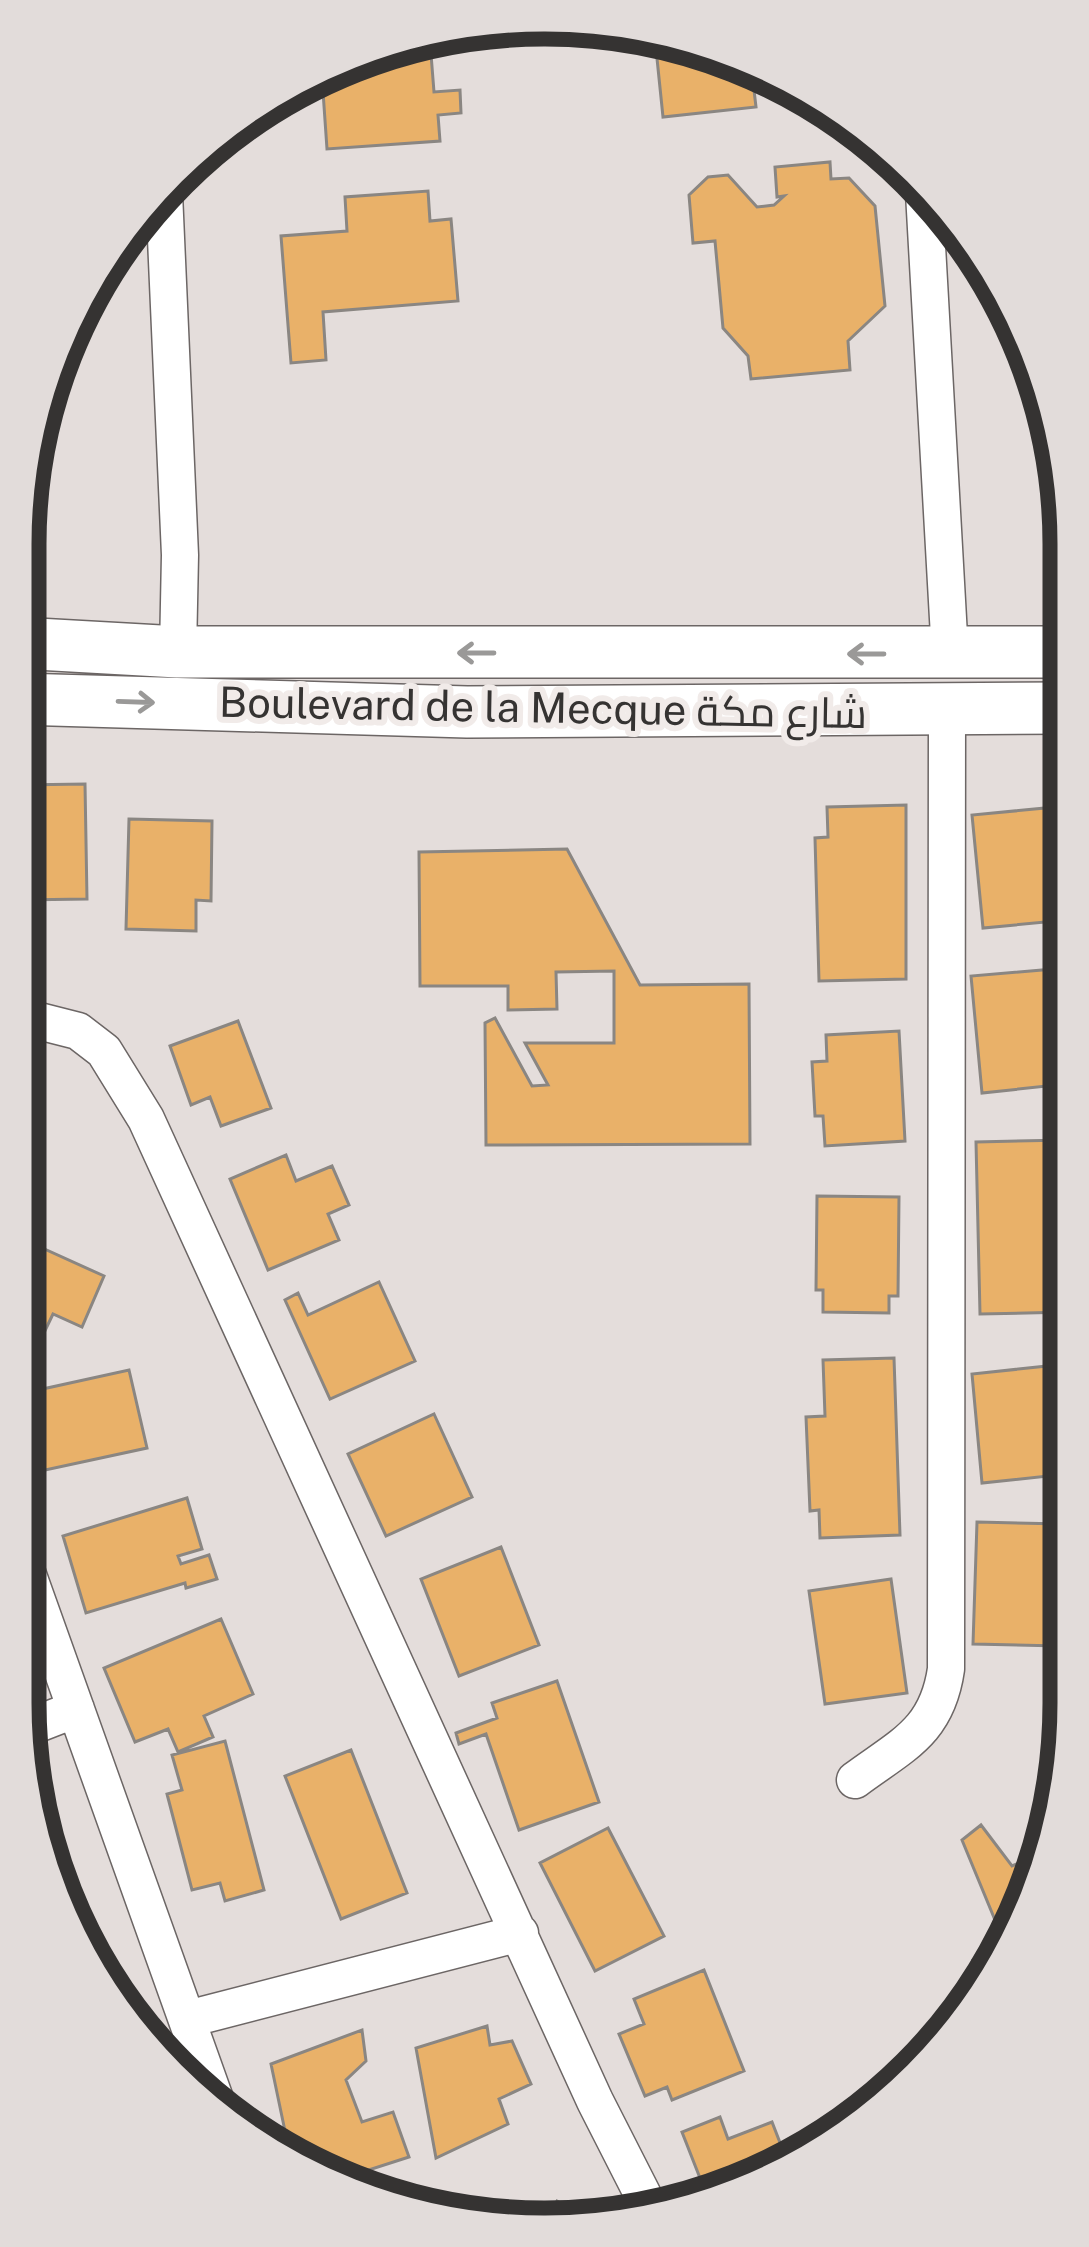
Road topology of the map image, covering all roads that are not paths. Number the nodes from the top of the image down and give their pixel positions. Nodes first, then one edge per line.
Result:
1 (165, 210) edge
2 (925, 211) edge
3 (39, 644) edge
4 (178, 652) junction
5 (1050, 652) edge
6 (950, 654) junction
7 (39, 699) edge
8 (1050, 708) edge
9 (947, 710) junction
10 (39, 1021) edge
11 (39, 1606) edge
12 (76, 1709) junction
13 (40, 1723) edge
14 (855, 1780) dead end
15 (520, 1933) junction
16 (188, 2019) junction
17 (209, 2081) edge
18 (644, 2198) edge

1 - 4 street
2 - 6 street
3 - 4 main road, Boulevard de la Mecque شارع مكة
6 -> 4 main road, Boulevard de la Mecque شارع مكة
5 - 6 main road, Boulevard de la Mecque شارع مكة
7 -> 9 main road, Boulevard de la Mecque شارع مكة
8 - 9 main road, Boulevard de la Mecque شارع مكة
9 - 14 street
10 - 15 street
11 - 12 street
12 - 13 street
12 - 16 street
15 - 16 street
15 - 18 street
16 - 17 street

